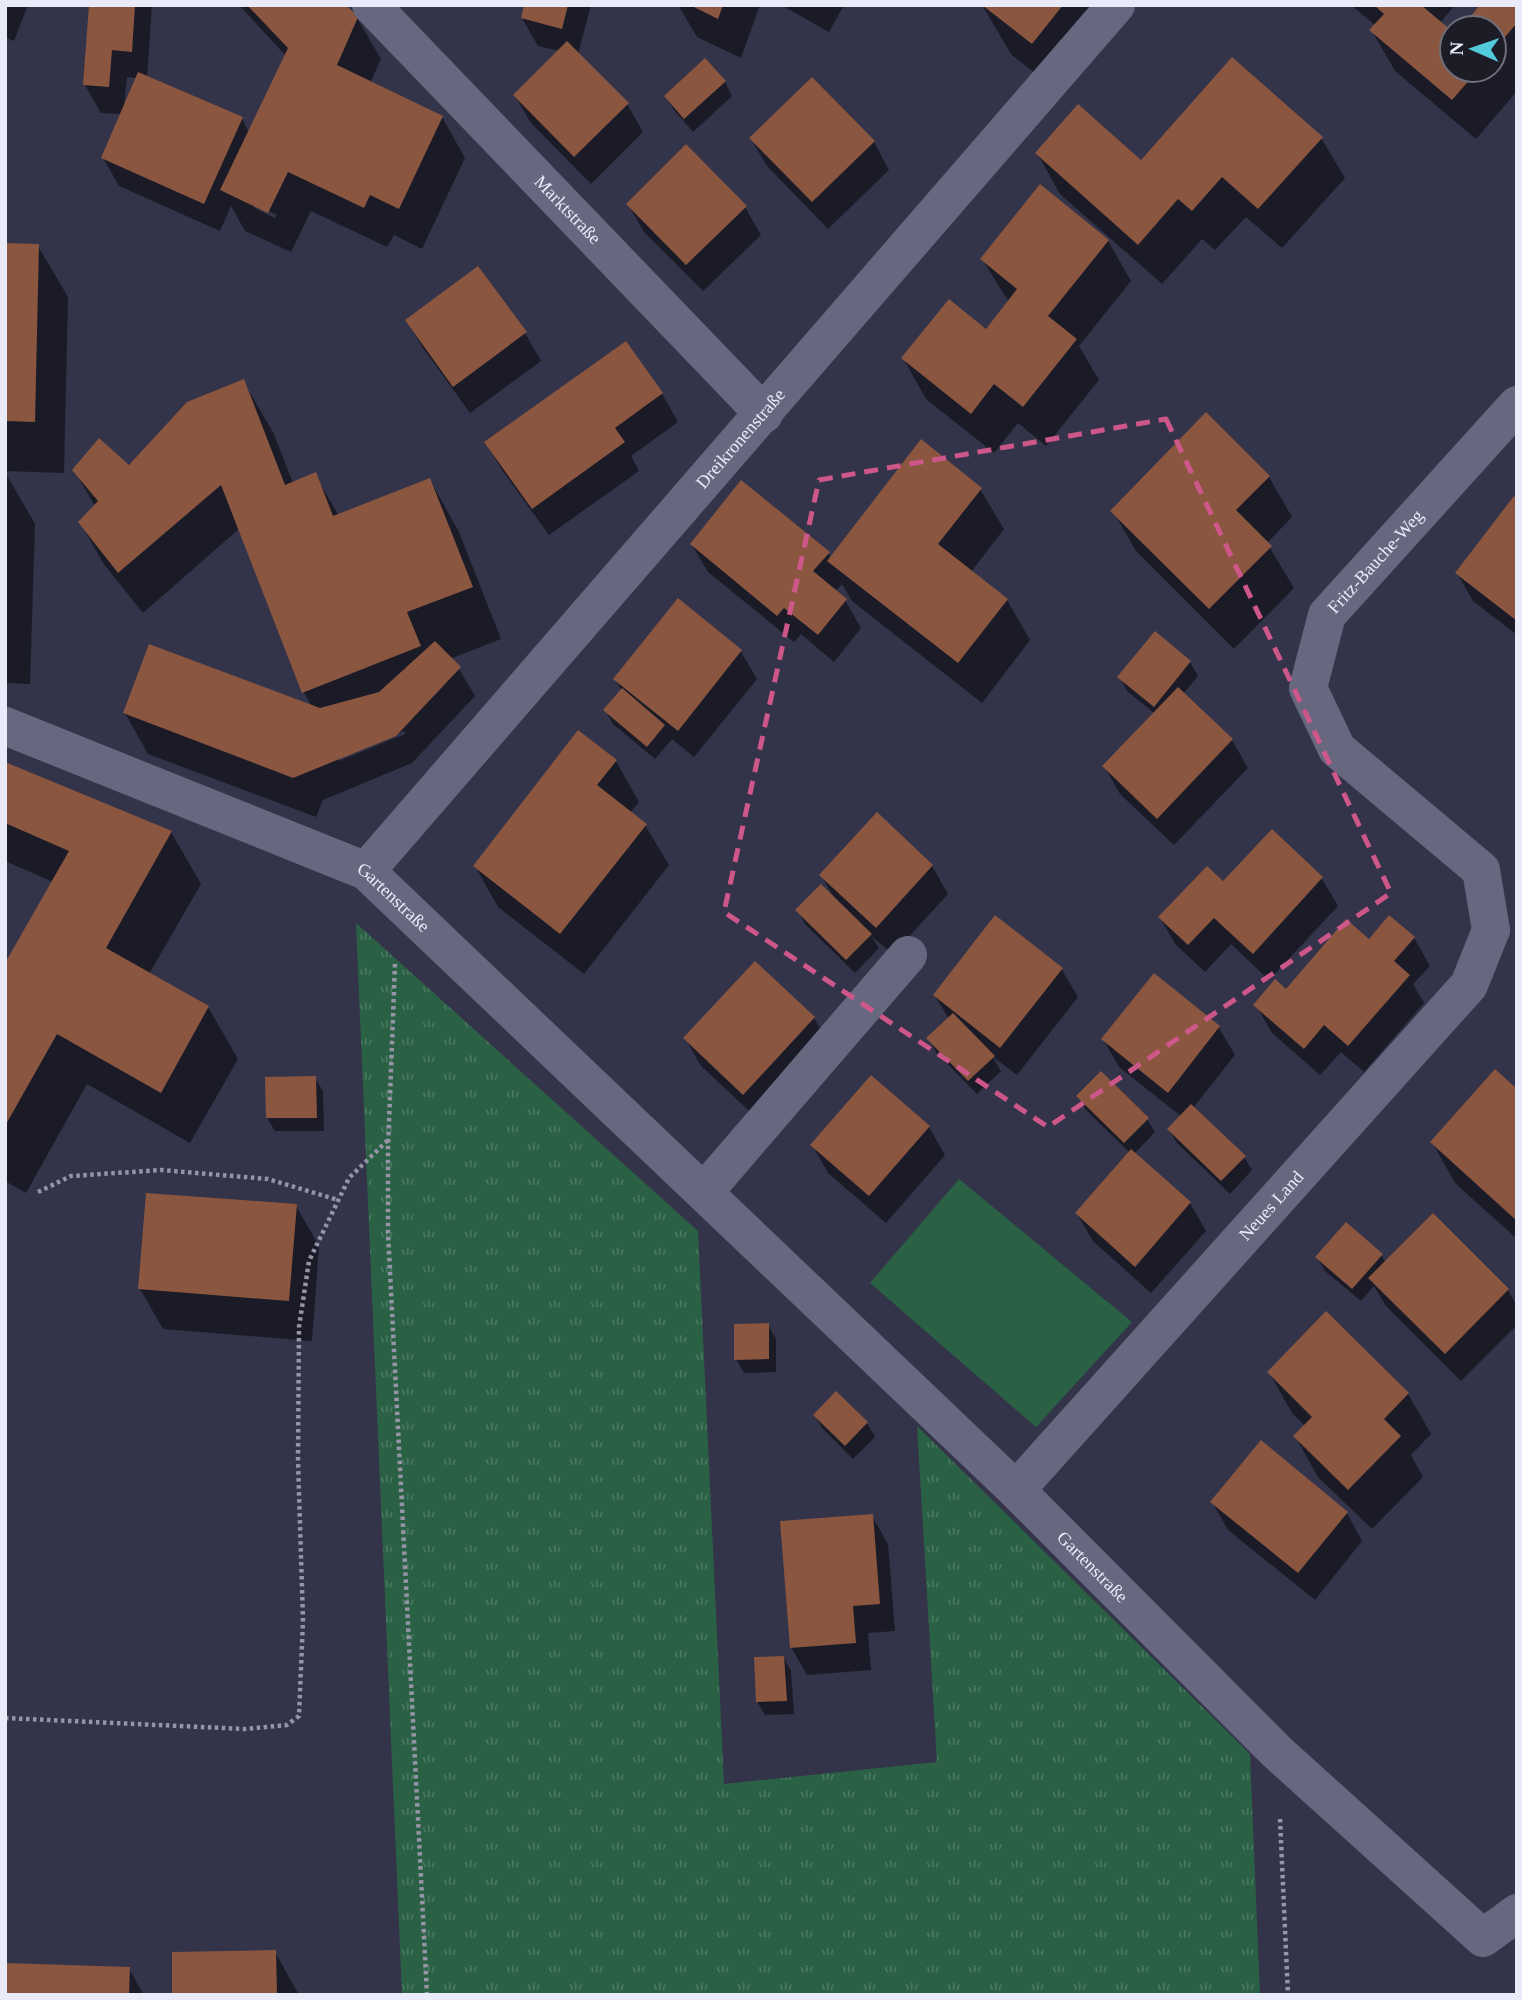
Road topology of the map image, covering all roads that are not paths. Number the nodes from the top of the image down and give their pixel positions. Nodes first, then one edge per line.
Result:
1 (371, 5) edge
2 (1116, 5) edge
3 (1517, 405) edge
4 (764, 414) junction
5 (5, 726) edge
6 (366, 871) junction
7 (1504, 927) edge
8 (908, 954) dead end
9 (704, 1192) junction
10 (1016, 1490) junction
11 (1517, 1913) edge

1 - 4 street, Marktstraße
2 - 4 street, Dreikronenstraße
3 - 7 street, Fritz-Bauche-Weg
4 - 6 street, Dreikronenstraße
5 - 6 street, Gartenstraße
6 - 9 street, Gartenstraße
7 - 10 street, Neues Land
8 - 9 street
9 - 10 street, Gartenstraße
10 - 11 street, Gartenstraße

